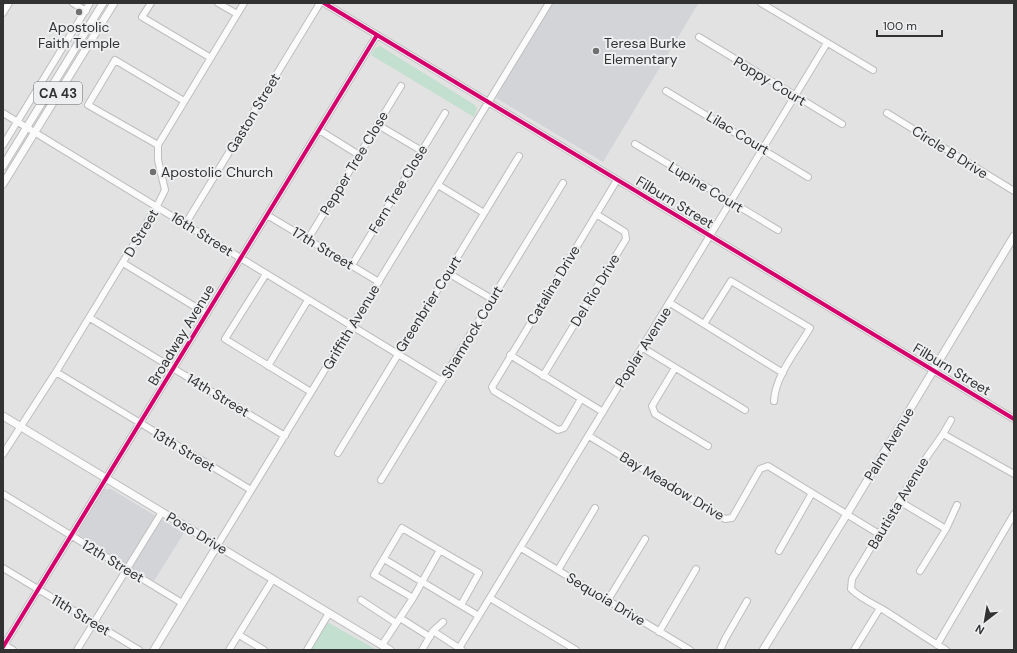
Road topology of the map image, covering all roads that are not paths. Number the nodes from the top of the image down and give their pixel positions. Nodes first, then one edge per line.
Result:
1 (9, 3) edge
2 (73, 3) edge
3 (90, 3) edge
4 (103, 3) edge
5 (114, 3) edge
6 (151, 3) edge
7 (218, 3) edge
8 (244, 3) edge
9 (320, 3) edge
10 (324, 3) edge
11 (549, 3) edge
12 (761, 3) edge
13 (86, 11) junction
14 (3, 13) edge
15 (237, 14) junction
16 (377, 35) junction
17 (699, 38) dead end
18 (827, 43) junction
19 (211, 58) junction
20 (873, 70) dead end
21 (401, 86) dead end
22 (666, 90) dead end
23 (795, 96) junction
24 (184, 102) junction
25 (488, 102) junction
26 (3, 113) edge
27 (445, 113) dead end
28 (887, 113) dead end
29 (18, 122) junction
30 (842, 124) dead end
31 (378, 125) junction
32 (27, 127) junction
33 (319, 130) junction
34 (35, 132) junction
35 (634, 144) dead end
36 (3, 145) edge
37 (158, 145) junction
38 (763, 149) junction
39 (422, 151) junction
40 (359, 155) junction
41 (519, 156) dead end
42 (3, 166) edge
43 (808, 177) dead end
44 (616, 180) junction
45 (563, 183) dead end
46 (3, 184) edge
47 (438, 185) junction
48 (1014, 191) edge
49 (731, 202) junction
50 (157, 206) junction
51 (484, 213) junction
52 (596, 214) junction
53 (267, 215) junction
54 (186, 223) junction
55 (778, 230) dead end
56 (711, 236) junction
57 (1014, 236) edge
58 (308, 239) junction
59 (240, 258) junction
60 (123, 263) junction
61 (352, 265) junction
62 (448, 272) junction
63 (266, 274) junction
64 (378, 282) junction
65 (492, 299) junction
66 (308, 300) junction
67 (670, 303) junction
68 (207, 314) junction
69 (90, 318) junction
70 (704, 324) junction
71 (352, 326) junction
72 (643, 348) junction
73 (397, 354) junction
74 (510, 356) junction
75 (268, 366) junction
76 (173, 368) junction
77 (675, 368) junction
78 (933, 370) junction
79 (56, 372) junction
80 (783, 373) junction
81 (543, 376) junction
82 (442, 381) junction
83 (311, 392) junction
84 (581, 399) junction
85 (774, 402) dead end
86 (745, 410) dead end
87 (603, 412) junction
88 (3, 416) edge
89 (1014, 419) edge
90 (950, 420) dead end
91 (140, 423) junction
92 (21, 427) junction
93 (943, 434) junction
94 (285, 436) junction
95 (589, 436) junction
96 (708, 446) dead end
97 (338, 453) dead end
98 (3, 454) edge
99 (1014, 474) edge
100 (106, 478) junction
101 (381, 480) dead end
102 (251, 490) junction
103 (812, 493) junction
104 (3, 494) edge
105 (899, 501) junction
106 (958, 505) dead end
107 (595, 508) dead end
108 (162, 512) junction
109 (847, 514) junction
110 (1014, 514) edge
111 (946, 529) junction
112 (879, 534) junction
113 (71, 535) junction
114 (645, 539) dead end
115 (217, 546) junction
116 (521, 548) junction
117 (440, 550) junction
118 (779, 550) dead end
119 (384, 558) junction
120 (3, 568) edge
121 (127, 569) junction
122 (696, 569) dead end
123 (558, 570) junction
124 (920, 571) dead end
125 (273, 579) junction
126 (422, 580) junction
127 (38, 589) junction
128 (413, 598) junction
129 (490, 598) junction
130 (361, 600) dead end
131 (608, 600) junction
132 (747, 601) dead end
133 (182, 603) junction
134 (461, 604) junction
135 (880, 608) junction
136 (329, 613) junction
137 (479, 616) junction
138 (398, 621) junction
139 (443, 622) dead end
140 (94, 623) junction
141 (659, 632) junction
142 (432, 634) junction
143 (239, 635) junction
144 (3, 645) edge
145 (382, 645) junction
146 (937, 645) junction
147 (460, 649) edge
148 (13, 650) edge
149 (78, 650) edge
150 (139, 650) edge
151 (154, 650) edge
152 (230, 650) edge
153 (264, 650) edge
154 (306, 650) edge
155 (390, 650) edge
156 (422, 650) edge
157 (576, 650) edge
158 (690, 650) edge
159 (720, 650) edge
160 (762, 650) edge
161 (854, 650) edge
162 (946, 650) edge

1 - 14 street
2 - 13 street
3 - 13 street
4 - 32 main road, CA 43
5 - 34 main road, CA 43
6 - 19 street
7 - 15 street
8 - 15 street
9 - 54 street, Gaston Street
10 - 16 street, Filburn Street
11 - 25 street, Griffith Avenue
12 - 18 street
13 - 29 street
15 - 19 street
16 - 25 street, Filburn Street
16 - 33 street, Broadway Avenue
17 - 23 street, Poppy Court
18 - 20 street
18 - 23 street, Poplar Avenue
19 - 24 street
21 - 31 street, Pepper Tree Close
22 - 38 street, Lilac Court
23 - 30 street, Poppy Court
23 - 38 street, Poplar Avenue
24 - 37 street
24 - 37 street
25 - 44 street, Filburn Street
25 - 47 street, Griffith Avenue
26 - 29 street, 16th Street
27 - 39 street, Fern Tree Close
28 - 48 street, Circle B Drive
29 - 32 street, 16th Street
29 - 36 street
31 - 39 street
31 - 40 street, Pepper Tree Close
32 - 34 street, 16th Street
32 - 42 main road, CA 43
33 - 40 street
33 - 53 street, Broadway Avenue
34 - 46 main road, CA 43
34 - 50 street, 16th Street
35 - 49 street, Lupine Court
37 - 50 street, D Street
38 - 43 street, Lilac Court
38 - 49 street, Poplar Avenue
39 - 61 street, Fern Tree Close
40 - 58 street, Pepper Tree Close
41 - 51 street, Greenbrier Court
44 - 52 street, Catalina Drive
44 - 56 street, Filburn Street
45 - 65 street, Shamrock Court
47 - 51 street
47 - 64 street, Griffith Avenue
49 - 55 street, Lupine Court
49 - 56 street, Poplar Avenue
50 - 54 street, 16th Street
50 - 60 street, D Street
51 - 62 street, Greenbrier Court
52 - 74 street, Catalina Drive
52 - 81 street, Del Rio Drive
53 - 58 street, 17th Street
53 - 59 street, Broadway Avenue
54 - 59 street, 16th Street
56 - 67 street, Poplar Avenue
56 - 78 street, Filburn Street
57 - 78 main road, Palm Avenue
58 - 61 street, 17th Street
59 - 63 street, 16th Street
59 - 68 street, Broadway Avenue
60 - 68 street
60 - 69 street, D Street
61 - 64 street, 17th Street
62 - 65 street
62 - 73 street, Greenbrier Court
63 - 66 street, 16th Street
63 - 75 street
64 - 71 street, Griffith Avenue
65 - 82 street, Shamrock Court
66 - 71 street, 16th Street
66 - 75 street
67 - 70 street
67 - 72 street, Poplar Avenue
68 - 76 street, Broadway Avenue
69 - 76 street, 14th Street
69 - 79 street, D Street
70 - 80 street
70 - 80 street
71 - 73 street, 16th Street
71 - 83 street, Griffith Avenue
72 - 77 street
72 - 87 street, Poplar Avenue
73 - 82 street, 16th Street
73 - 97 street, Greenbrier Court
74 - 81 street
74 - 84 street, Catalina Drive
75 - 83 street
76 - 91 street, Broadway Avenue
76 - 94 street, 14th Street
77 - 86 street
77 - 96 street
78 - 89 street, Filburn Street
78 - 109 main road, Palm Avenue
79 - 91 street, 13th Street
79 - 92 street, D Street
80 - 85 street
81 - 84 street
82 - 101 street, Shamrock Court
83 - 94 street, Griffith Avenue
84 - 87 street
87 - 95 street, Poplar Avenue
88 - 92 main road, Poso Drive
90 - 93 street, Bautista Avenue
91 - 100 street, Broadway Avenue
91 - 102 street, 13th Street
92 - 98 street, D Street
92 - 100 main road, Poso Drive
93 - 99 street
93 - 105 street, Bautista Avenue
94 - 102 street, Griffith Avenue
95 - 103 street, Bay Meadow Drive
95 - 116 street, Poplar Avenue
100 - 108 main road, Poso Drive
100 - 113 street, Broadway Avenue
102 - 115 street, Griffith Avenue
103 - 109 street, Bay Meadow Drive
103 - 118 street
104 - 113 street, 12th Street
105 - 111 street
105 - 112 street, Bautista Avenue
106 - 111 street
107 - 123 street
108 - 115 main road, Poso Drive
108 - 121 street
109 - 112 street, Bay Meadow Drive
109 - 160 main road, Palm Avenue
110 - 146 street
111 - 124 street
112 - 135 street, Bautista Avenue
113 - 121 street, 12th Street
113 - 127 street, Broadway Avenue
114 - 131 street
115 - 125 main road, Poso Drive
115 - 133 main road, Griffith Avenue
116 - 123 street, Sequoia Drive
116 - 129 street, Poplar Avenue
117 - 119 street
117 - 126 street
117 - 134 street
119 - 126 street
119 - 128 street
120 - 127 street, 11th Street
121 - 133 street, 12th Street
121 - 140 street
122 - 141 street
123 - 131 street, Sequoia Drive
125 - 136 main road, Poso Drive
125 - 143 street
126 - 128 street
126 - 134 street
127 - 140 street, 11th Street
127 - 144 street, Broadway Avenue
128 - 138 street
129 - 137 street, Poplar Avenue
129 - 157 street
130 - 138 street
131 - 141 street, Sequoia Drive
132 - 159 street
133 - 151 main road, Griffith Avenue
134 - 137 street
135 - 146 street
135 - 161 street
136 - 145 main road, Poso Drive
136 - 154 street
137 - 147 street, Poplar Avenue
138 - 142 street
138 - 145 street
139 - 142 street
140 - 149 street
140 - 150 street, 11th Street
141 - 158 street, Sequoia Drive
142 - 147 street
142 - 156 street
143 - 152 street
143 - 153 street
144 - 148 street
145 - 155 main road, Poso Drive
146 - 162 street

